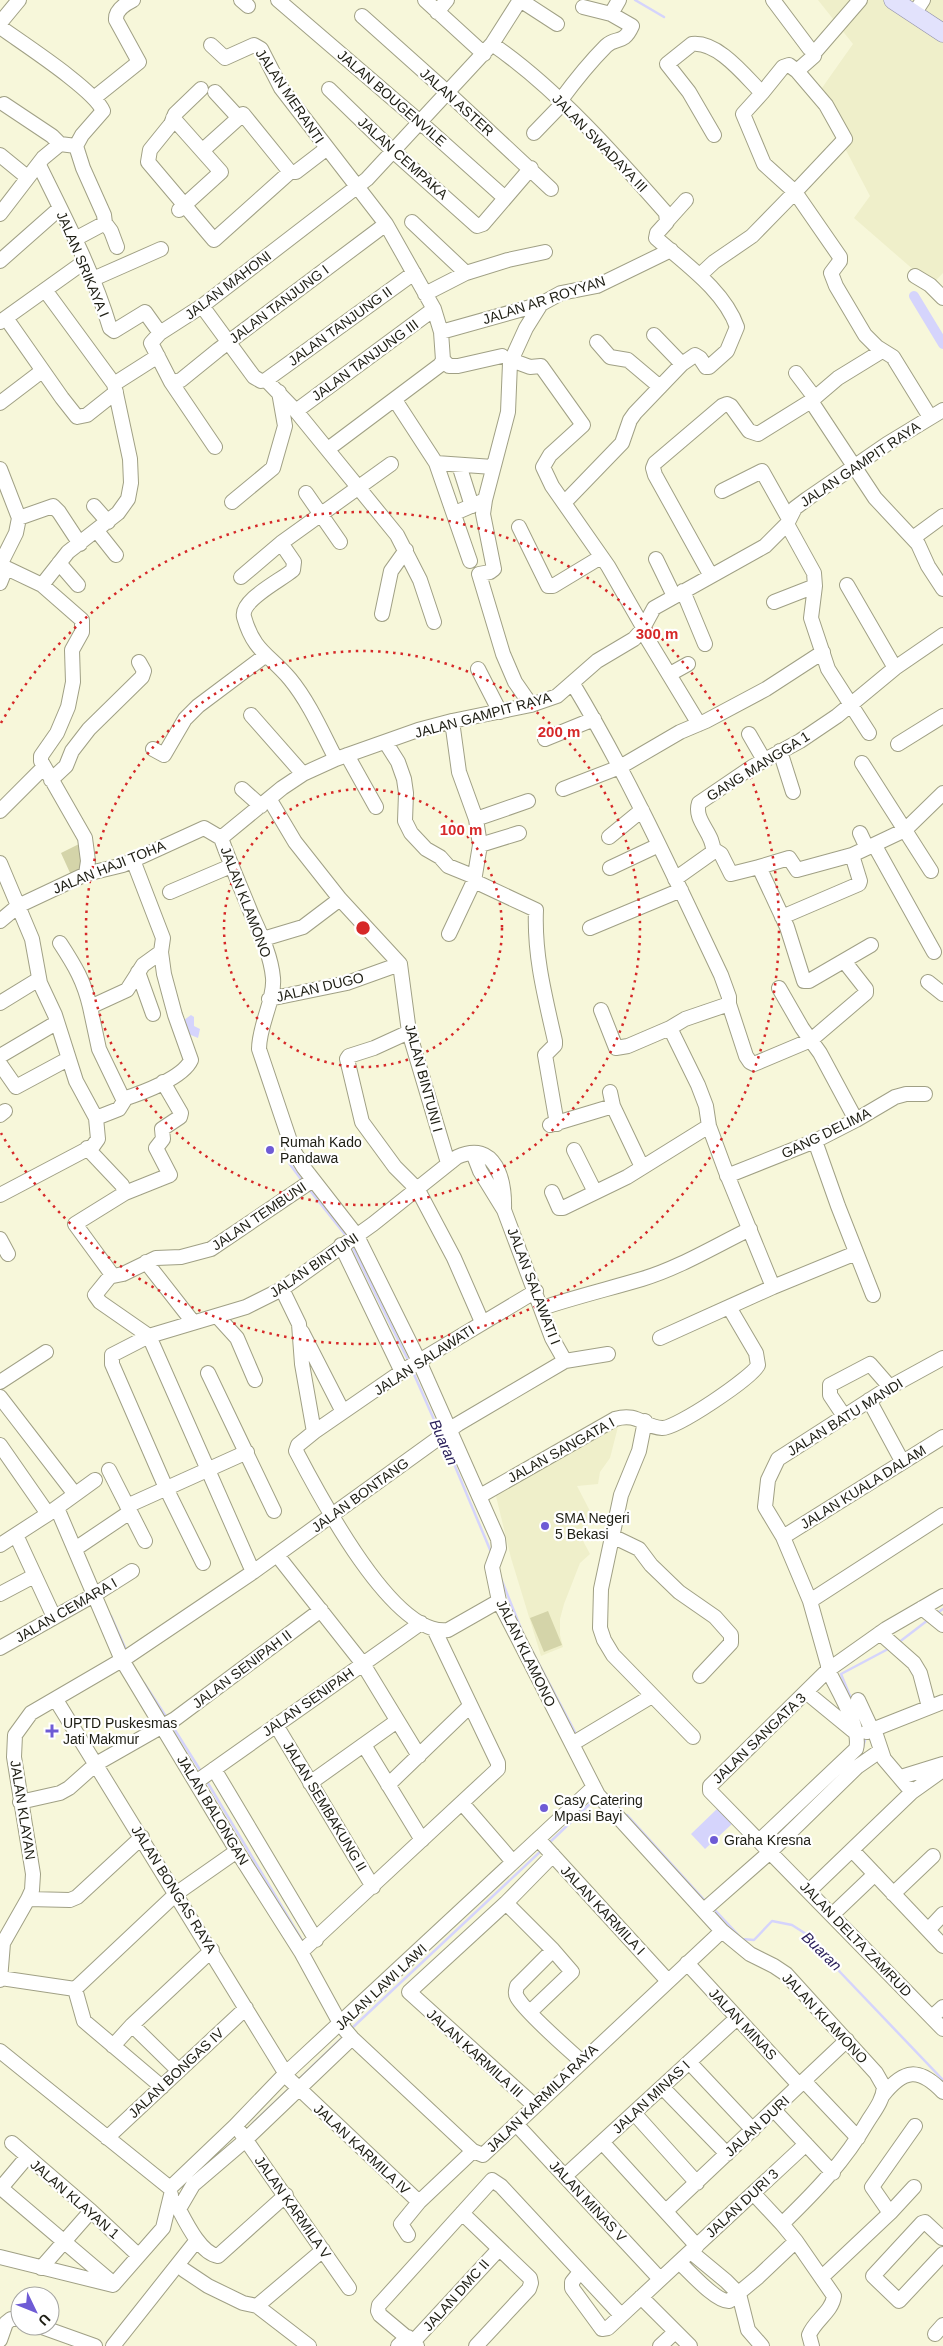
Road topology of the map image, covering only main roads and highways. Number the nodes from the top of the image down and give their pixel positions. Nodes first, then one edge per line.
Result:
1 (893, 0) edge
2 (919, 7) edge
3 (943, 33) edge

1 - 2 main road
2 - 3 main road

